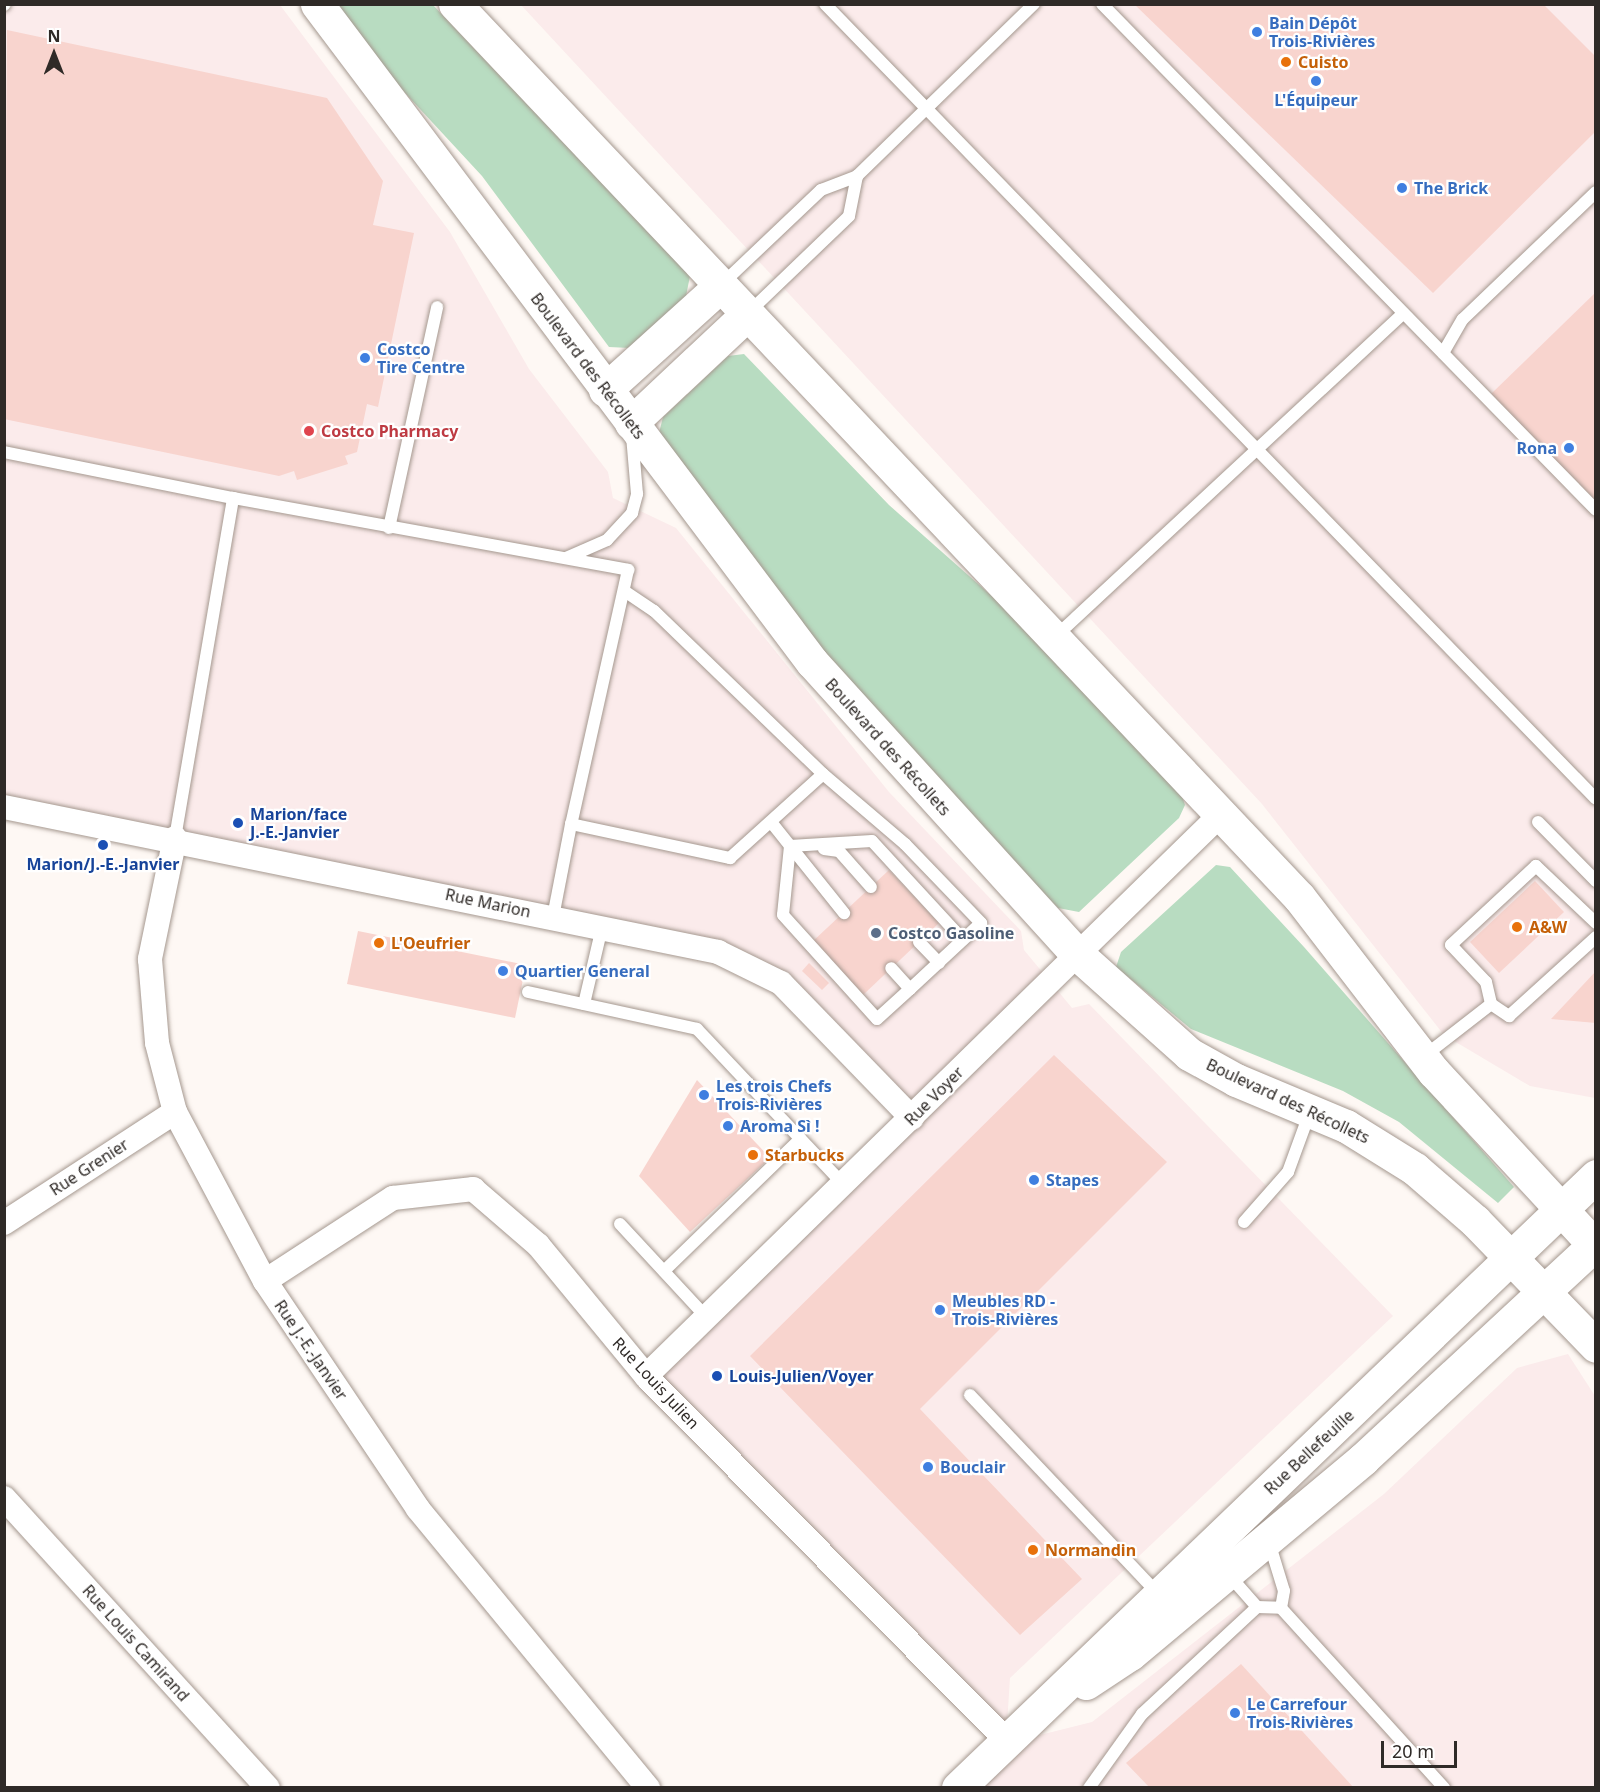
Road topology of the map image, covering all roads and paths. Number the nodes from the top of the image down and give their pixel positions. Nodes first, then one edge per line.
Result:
1 (317, 4) edge
2 (455, 4) edge
3 (825, 4) edge
4 (1034, 4) edge
5 (1102, 4) edge
6 (927, 110) junction
7 (857, 176) junction
8 (1596, 192) edge
9 (720, 286) junction
10 (437, 307) dead end
11 (1403, 313) junction
12 (747, 314) junction
13 (1443, 353) junction
14 (605, 390) junction
15 (631, 423) junction
16 (1255, 445) junction
17 (4, 452) edge
18 (233, 498) junction
19 (1596, 510) edge
20 (389, 528) junction
21 (565, 558) junction
22 (624, 591) junction
23 (1055, 637) junction
24 (823, 774) junction
25 (1596, 799) edge
26 (4, 807) edge
27 (1221, 814) junction
28 (771, 822) junction
29 (1538, 822) dead end
30 (571, 824) junction
31 (175, 838) junction
32 (790, 846) junction
33 (1596, 881) edge
34 (871, 887) dead end
35 (844, 913) dead end
36 (553, 917) junction
37 (1596, 923) edge
38 (602, 927) junction
39 (1596, 937) edge
40 (963, 940) junction
41 (919, 942) dead end
42 (1076, 952) junction
43 (939, 963) junction
44 (891, 969) dead end
45 (910, 989) junction
46 (528, 993) dead end
47 (584, 1004) junction
48 (1491, 1004) junction
49 (1423, 1057) junction
50 (1311, 1110) junction
51 (175, 1113) junction
52 (912, 1118) junction
53 (800, 1139) junction
54 (1596, 1176) edge
55 (844, 1185) junction
56 (1560, 1211) junction
57 (1244, 1222) dead end
58 (4, 1223) edge
59 (620, 1224) dead end
60 (1595, 1245) edge
61 (1512, 1258) junction
62 (664, 1271) junction
63 (265, 1281) junction
64 (1542, 1288) junction
65 (707, 1317) junction
66 (1596, 1346) edge
67 (646, 1376) junction
68 (970, 1395) dead end
69 (4, 1498) edge
70 (1269, 1539) junction
71 (1205, 1545) junction
72 (1227, 1572) junction
73 (1167, 1604) junction
74 (1257, 1607) junction
75 (1281, 1608) junction
76 (1017, 1730) junction
77 (268, 1788) edge
78 (648, 1788) edge
79 (958, 1788) edge
80 (1089, 1788) edge
81 (1444, 1788) edge

1 - 14 main road, Boulevard des Récollets
2 - 9 main road
3 - 6 lane
4 - 6 lane
5 - 11 lane
6 - 7 lane
6 - 16 lane
7 - 9 lane
7 - 12 lane
8 - 13 lane
9 - 12 main road
9 - 14 main road
10 - 20 lane
11 - 13 lane
11 - 16 lane
12 - 15 main road
12 - 23 main road
13 - 19 lane
14 - 15 main road, Boulevard des Récollets
15 - 21 lane
15 - 42 main road, Boulevard des Récollets
16 - 23 lane
16 - 25 lane
17 - 18 lane
18 - 20 lane
18 - 31 lane
20 - 21 lane
21 - 22 lane
22 - 24 lane
22 - 30 lane
23 - 27 main road
24 - 28 lane
24 - 40 lane
26 - 31 street, Rue Marion
27 - 42 street, Rue Voyer
27 - 49 main road
28 - 30 lane
28 - 32 lane
29 - 33 lane
30 - 36 lane
31 - 36 street, Rue Marion
31 - 51 street, Rue J.-E.-Janvier
32 - 34 lane
32 - 35 lane
32 - 40 lane
32 - 45 lane
36 - 38 street, Rue Marion
37 - 48 lane
38 - 47 lane
38 - 52 street, Rue Marion
39 - 48 lane
40 - 43 lane
41 - 43 lane
42 - 50 main road, Boulevard des Récollets
42 - 52 street, Rue Voyer
43 - 45 lane
44 - 45 lane
46 - 47 lane
47 - 53 lane
48 - 49 lane
49 - 56 main road
50 - 57 lane
50 - 61 main road, Boulevard des Récollets
51 - 58 street, Rue Grenier
51 - 63 street, Rue J.-E.-Janvier
52 - 55 street, Rue Voyer
53 - 55 lane
53 - 62 lane
54 - 56 main road, Rue Bellefeuille
55 - 65 street, Rue Voyer
56 - 60 main road
56 - 61 main road, Rue Bellefeuille
59 - 62 lane
60 - 64 main road, Rue Bellefeuille
61 - 64 main road, Boulevard des Récollets
61 - 71 main road, Rue Bellefeuille
62 - 65 lane
63 - 67 street, Rue Louis Julien
63 - 78 street, Rue J.-E.-Janvier
64 - 66 main road, Boulevard des Récollets
64 - 70 main road, Rue Bellefeuille
65 - 67 street, Rue Voyer
67 - 76 street, Rue Louis Julien
68 - 73 lane
69 - 77 street, Rue Louis Camirand
70 - 72 main road, Rue Bellefeuille
70 - 75 lane
71 - 72 lane
71 - 73 main road, Rue Bellefeuille
72 - 73 main road, Rue Bellefeuille
72 - 74 lane
73 - 76 main road, Rue Bellefeuille
74 - 75 lane
74 - 80 lane
75 - 81 lane
76 - 79 main road, Rue Bellefeuille

